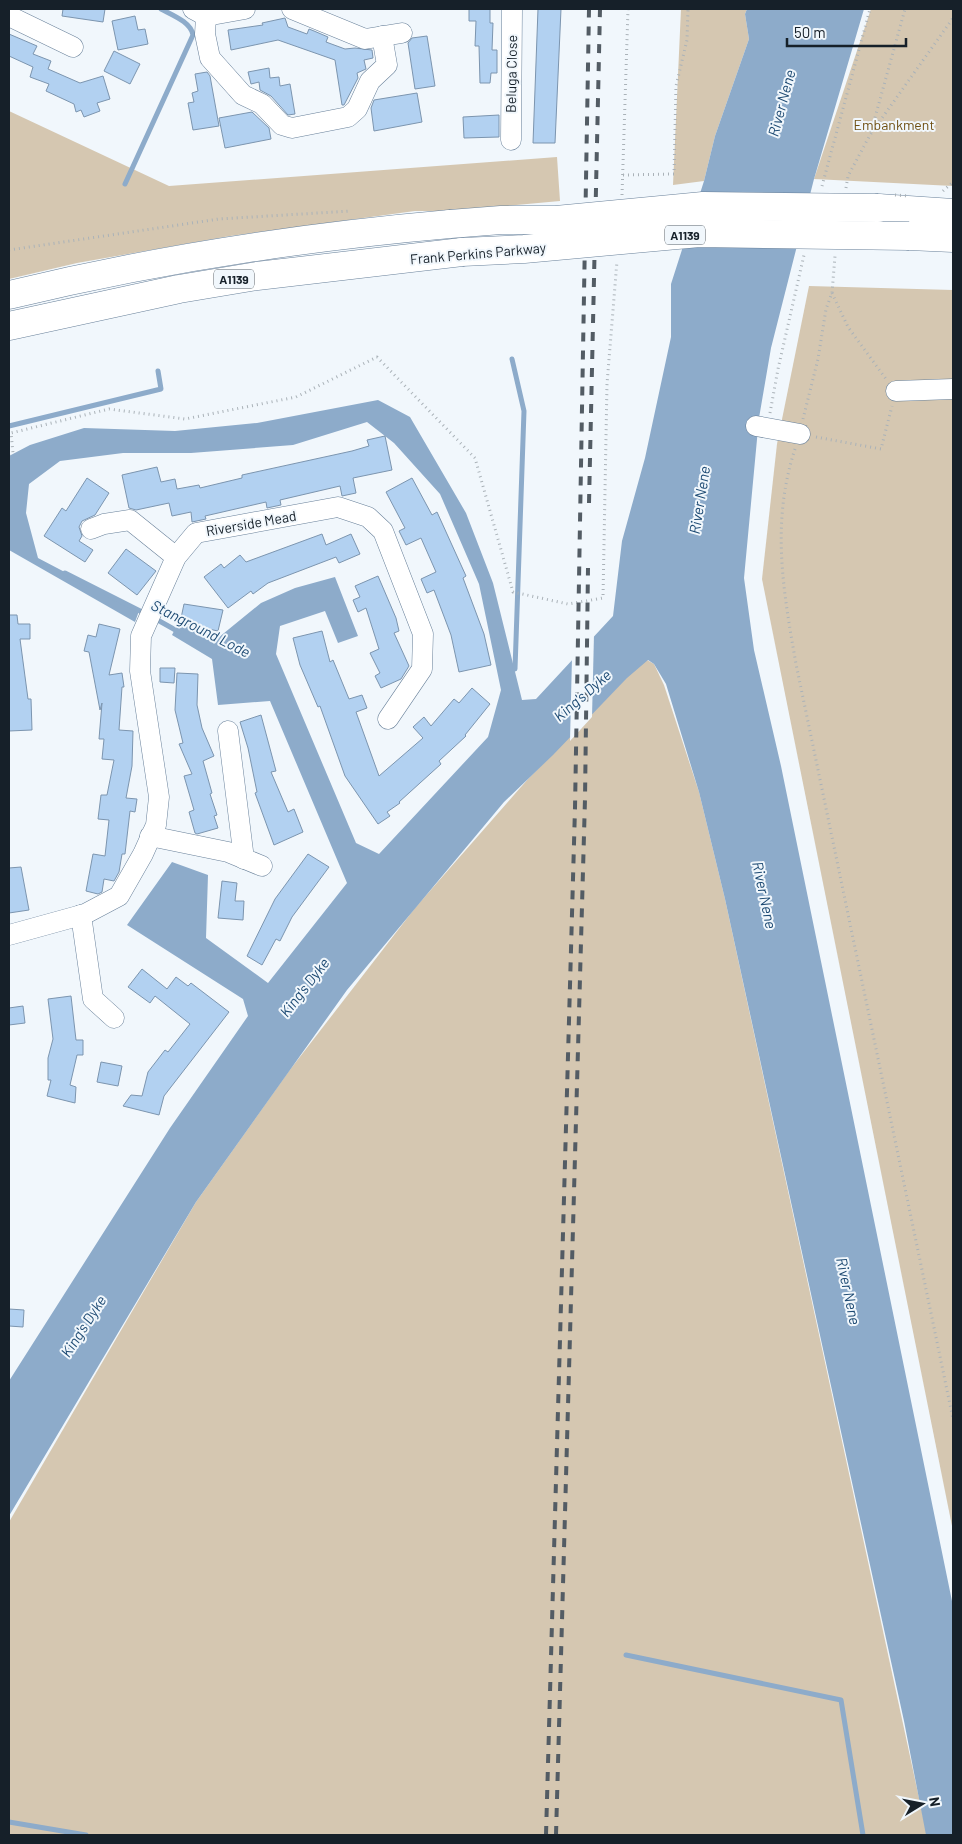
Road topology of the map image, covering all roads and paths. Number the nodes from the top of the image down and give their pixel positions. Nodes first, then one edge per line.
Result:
1 (245, 9) edge
2 (292, 9) edge
3 (512, 9) edge
4 (628, 9) edge
5 (688, 9) edge
6 (870, 9) edge
7 (905, 9) edge
8 (200, 12) edge
9 (9, 16) edge
10 (953, 18) edge
11 (402, 32) dead end
12 (382, 36) junction
13 (72, 47) dead end
14 (511, 140) dead end
15 (827, 165) dead end
16 (623, 175) junction
17 (953, 182) edge
18 (947, 203) edge
19 (621, 205) dead end
20 (360, 211) dead end
21 (953, 238) edge
22 (9, 250) edge
23 (617, 254) dead end
24 (9, 295) edge
25 (791, 308) dead end
26 (9, 326) edge
27 (953, 389) edge
28 (896, 391) junction
29 (778, 416) dead end
30 (799, 425) junction
31 (756, 426) dead end
32 (9, 454) edge
33 (91, 529) dead end
34 (176, 557) junction
35 (388, 719) dead end
36 (228, 731) dead end
37 (150, 836) junction
38 (81, 915) junction
39 (9, 935) edge
40 (114, 1018) dead end
41 (953, 1419) edge

1 - 8 street
2 - 12 street
3 - 14 street, Beluga Close
4 - 16 path
5 - 16 path
6 - 15 path
7 - 10 path
8 - 12 street
9 - 13 street
11 - 12 street
16 - 19 path
17 - 18 path
18 - 24 highway, Frank Perkins Parkway / A1139, bridge
20 - 22 path
21 - 26 highway, Frank Perkins Parkway / A1139, bridge
23 - 32 path
25 - 29 path
27 - 28 street
28 - 30 path
28 - 30 path
30 - 31 street
30 - 41 path
33 - 34 street
34 - 35 street, Riverside Mead
34 - 37 street, Riverside Mead
36 - 37 street
37 - 38 street, Riverside Mead
38 - 39 street, Riverside Mead
38 - 40 street

